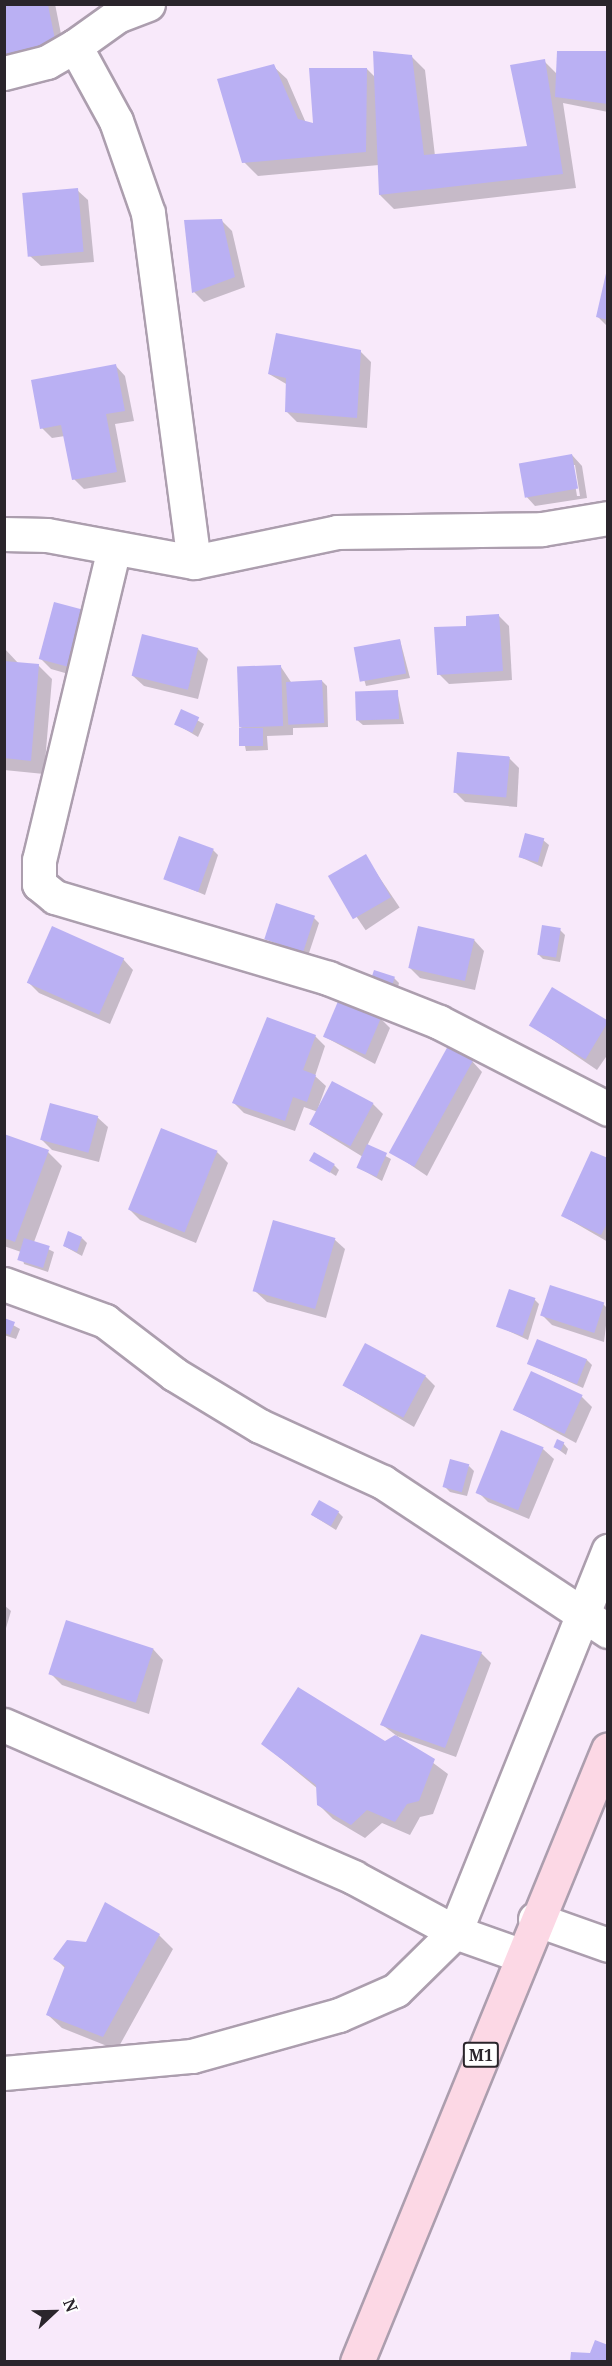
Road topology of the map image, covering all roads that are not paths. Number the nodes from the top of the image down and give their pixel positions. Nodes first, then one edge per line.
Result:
1 (148, 4) edge
2 (75, 46) junction
3 (4, 73) edge
4 (608, 518) edge
5 (4, 534) edge
6 (114, 548) junction
7 (194, 562) junction
8 (608, 1109) edge
9 (4, 1284) edge
10 (608, 1551) edge
11 (593, 1624) edge
12 (4, 1725) edge
13 (608, 1749) edge
14 (535, 1919) junction
15 (455, 1932) junction
16 (608, 1945) edge
17 (520, 1955) junction
18 (4, 2073) edge
19 (357, 2361) edge

1 - 2 street
2 - 3 street
2 - 7 street
4 - 7 street
5 - 6 street
6 - 7 street
6 - 8 street
9 - 11 street
10 - 11 street
11 - 15 street
12 - 15 street
13 - 14 main road, M1
14 - 16 street
14 - 17 main road, M1
15 - 17 street
15 - 18 street
17 - 19 main road, M1

